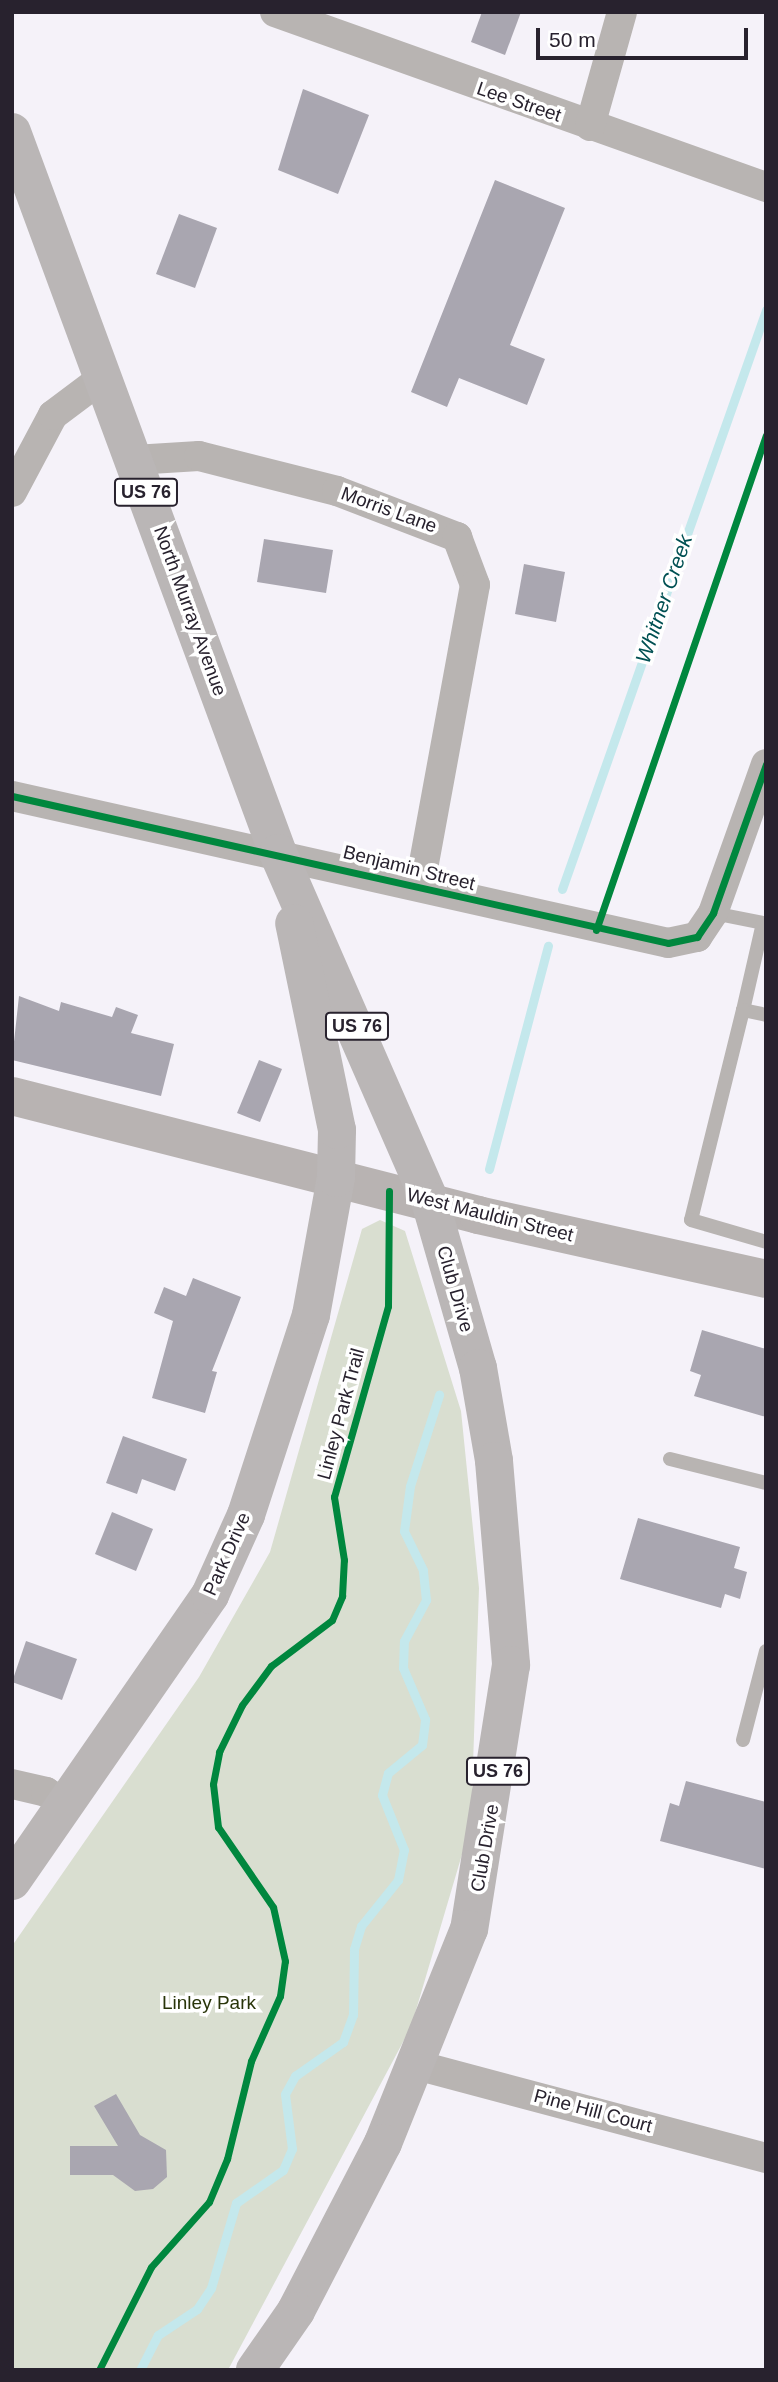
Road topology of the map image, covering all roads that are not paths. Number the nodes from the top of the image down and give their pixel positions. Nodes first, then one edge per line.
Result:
1 (275, 12) edge
2 (622, 12) edge
3 (590, 126) junction
4 (12, 132) edge
5 (22, 186) edge
6 (766, 187) edge
7 (101, 379) junction
8 (134, 460) junction
9 (12, 492) edge
10 (766, 764) edge
11 (12, 796) edge
12 (278, 853) junction
13 (420, 886) junction
14 (713, 913) junction
15 (764, 924) edge
16 (743, 1010) junction
17 (766, 1015) edge
18 (12, 1096) edge
19 (336, 1178) junction
20 (430, 1201) junction
21 (766, 1242) edge
22 (766, 1279) edge
23 (670, 1459) dead end
24 (766, 1483) edge
25 (766, 1651) edge
26 (743, 1740) dead end
27 (12, 1784) edge
28 (67, 1805) junction
29 (12, 1881) edge
30 (420, 2066) junction
31 (766, 2158) edge
32 (296, 2311) junction
33 (255, 2370) edge
34 (277, 2370) edge

1 - 3 street, Lee Street
2 - 3 street
3 - 6 street, Lee Street
4 - 5 main road, North Murray Avenue / US 76
5 - 7 main road, North Murray Avenue / US 76
7 - 8 main road, North Murray Avenue / US 76
7 - 9 street
8 - 12 main road, North Murray Avenue / US 76
8 - 13 street, Morris Lane
10 - 14 street, Benjamin Street
11 - 12 street, Benjamin Street
12 - 13 street, Benjamin Street
12 - 19 main road, North Murray Avenue / US 76
12 - 20 main road, North Murray Avenue / US 76
13 - 14 street, Benjamin Street
14 - 15 lane
15 - 16 lane
16 - 17 lane
16 - 21 lane
18 - 19 street, West Mauldin Street
19 - 20 street, West Mauldin Street
19 - 28 main road, Park Drive / US 76
20 - 22 street, West Mauldin Street
20 - 30 main road, Club Drive / US 76
23 - 24 lane
25 - 26 lane
27 - 28 street
28 - 29 main road, Park Drive / US 76
30 - 31 street, Pine Hill Court
30 - 32 main road, Club Drive / US 76
32 - 33 main road, Club Drive / US 76
32 - 34 main road

